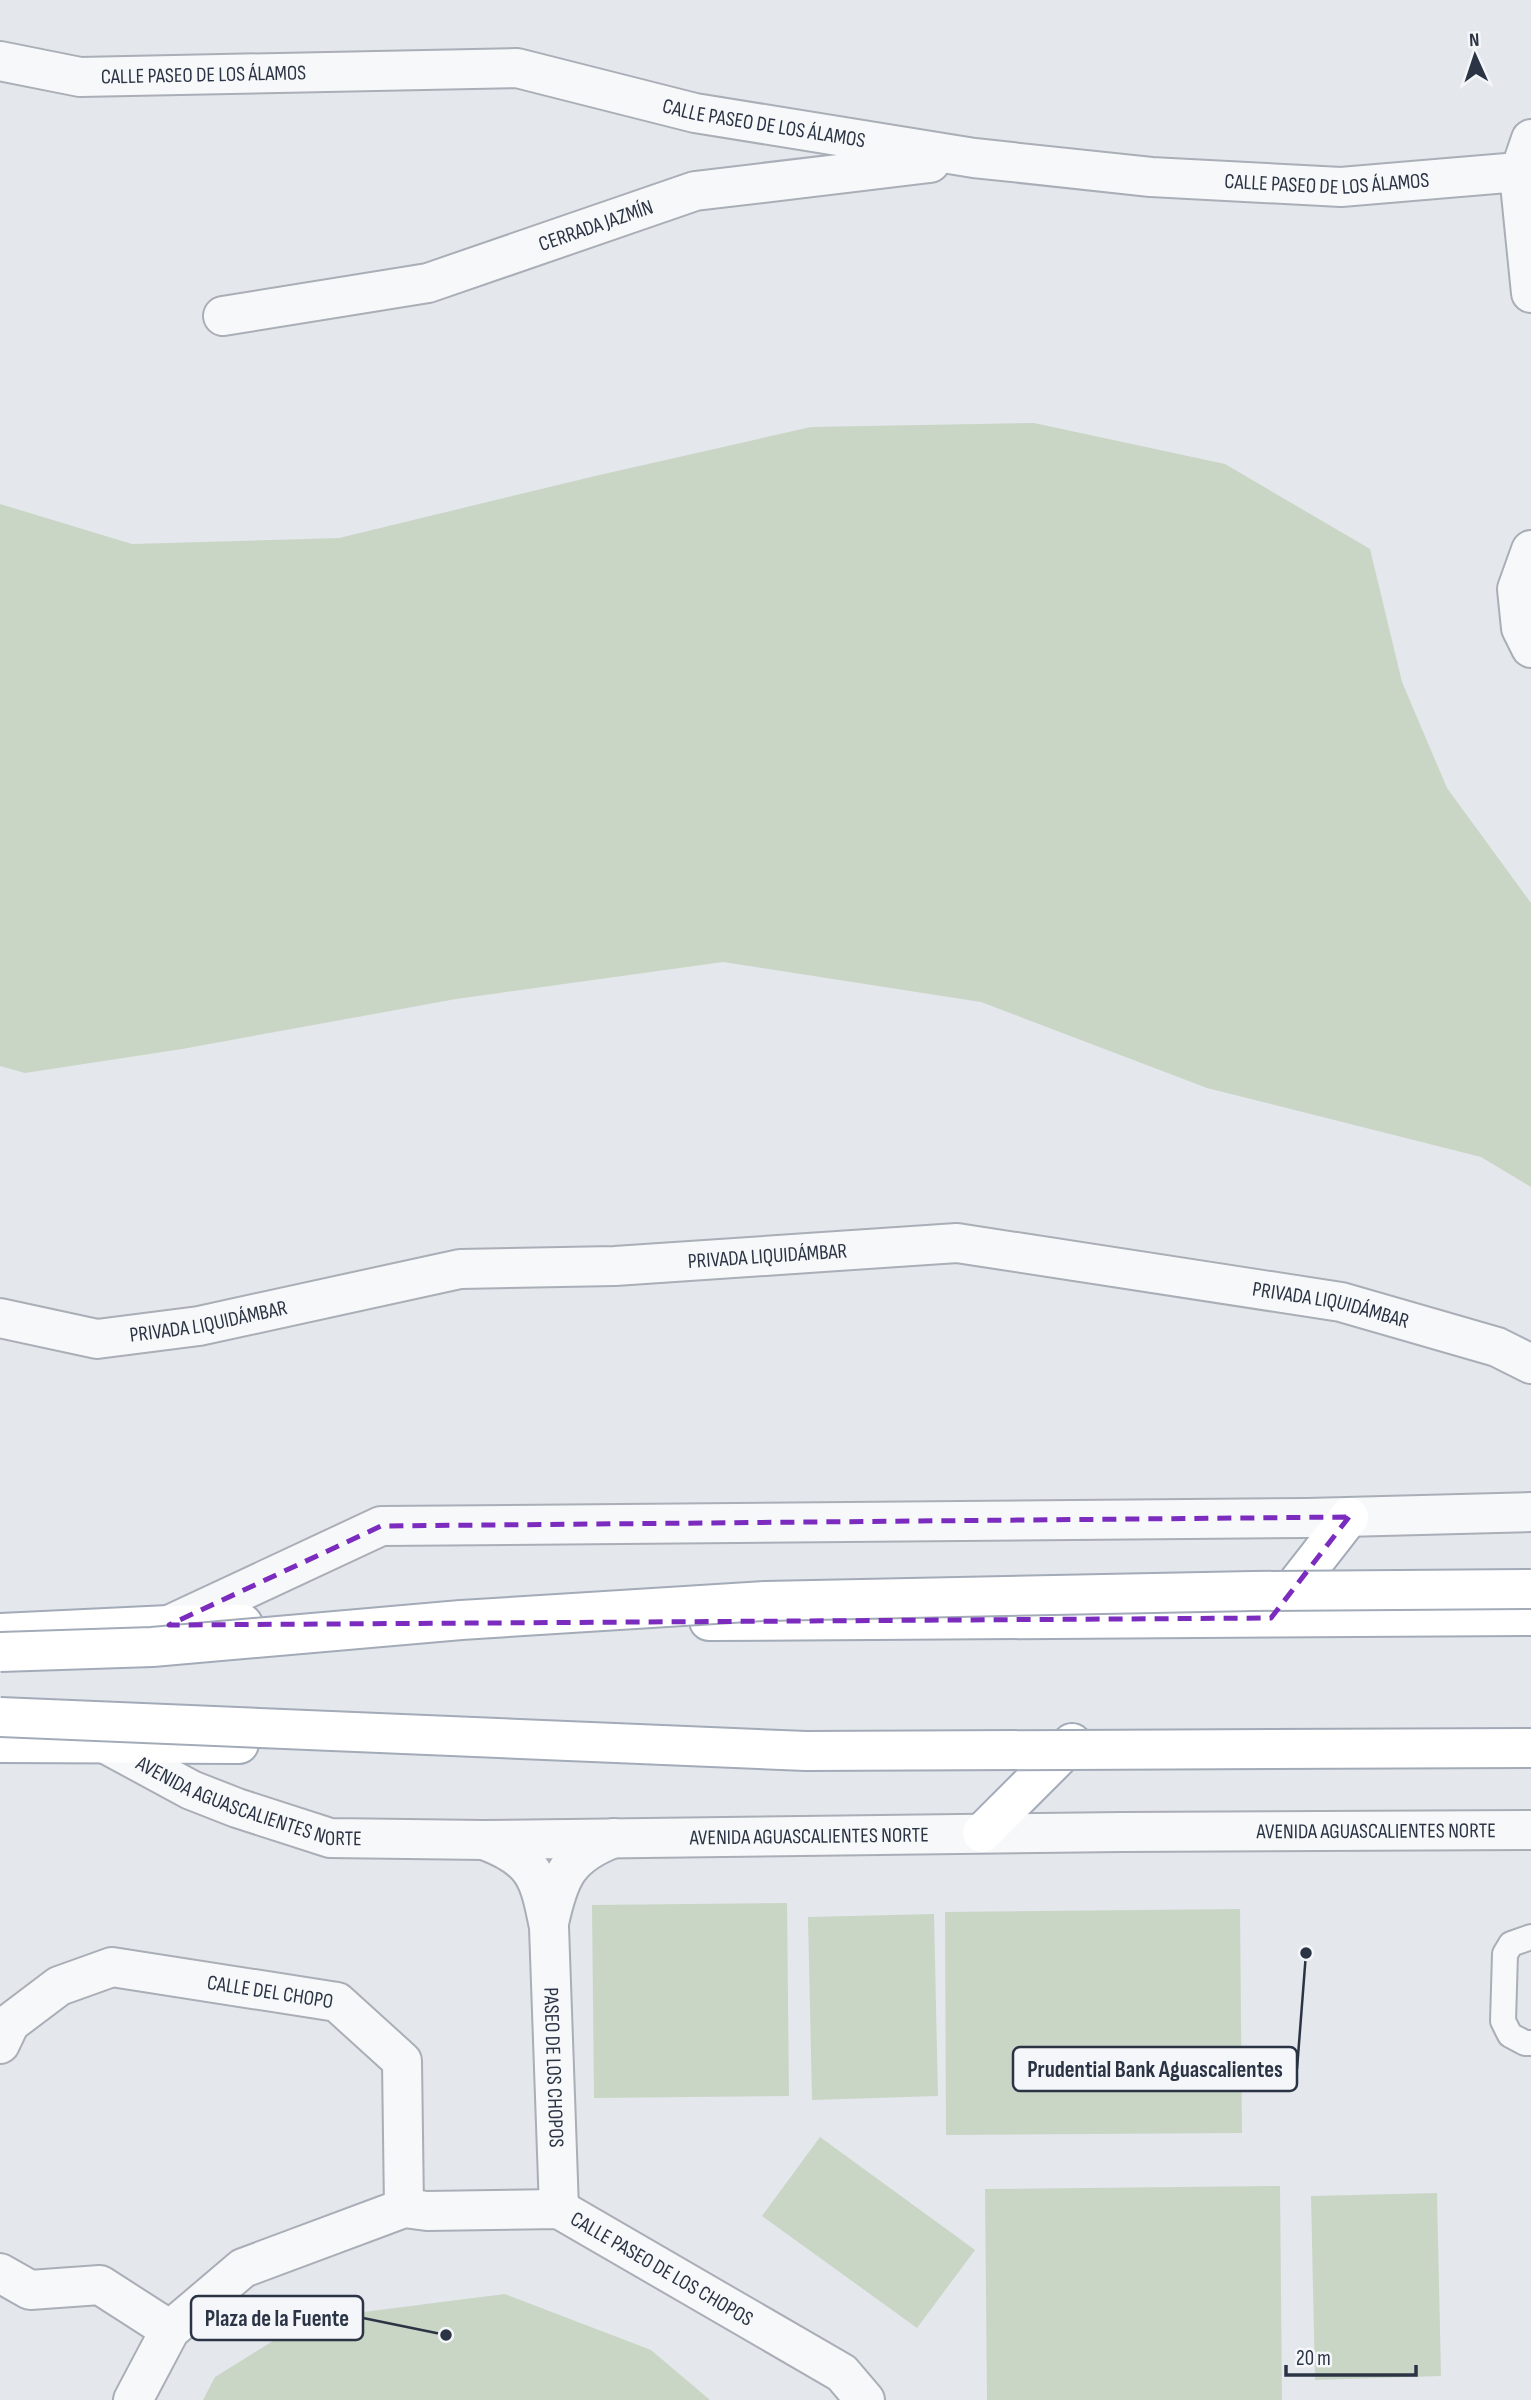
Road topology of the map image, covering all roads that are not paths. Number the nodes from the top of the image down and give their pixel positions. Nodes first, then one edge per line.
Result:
1 (0, 61) edge
2 (974, 158) junction
3 (1527, 161) edge
4 (1531, 293) edge
5 (223, 317) dead end
6 (1531, 550) edge
7 (1531, 648) edge
8 (0, 1318) edge
9 (1531, 1363) edge
10 (1531, 1512) edge
11 (1349, 1517) junction
12 (1531, 1589) edge
13 (1531, 1616) edge
14 (1271, 1618) junction
15 (169, 1625) junction
16 (0, 1633) edge
17 (0, 1652) edge
18 (0, 1717) edge
19 (1531, 1736) edge
20 (1072, 1742) junction
21 (0, 1743) edge
22 (106, 1744) junction
23 (1531, 1748) edge
24 (1531, 1830) edge
25 (982, 1833) junction
26 (616, 1838) junction
27 (484, 1840) junction
28 (549, 1927) junction
29 (1531, 1937) edge
30 (3, 2027) edge
31 (1531, 2043) edge
32 (404, 2208) junction
33 (559, 2208) junction
34 (0, 2273) edge
35 (170, 2330) junction
36 (133, 2400) edge
37 (865, 2400) edge

1 - 2 street, CALLE PASEO DE LOS ÁLAMOS
2 - 3 street, CALLE PASEO DE LOS ÁLAMOS
2 - 5 street, CERRADA JAZMÍN
3 - 4 street
6 - 7 street
8 - 9 street, PRIVADA LIQUIDÁMBAR
10 - 11 street
11 - 14 main road
11 - 15 street
12 - 17 main road, bridge
13 - 14 main road
14 - 15 main road
15 - 16 main road
18 - 23 main road, bridge
19 - 20 main road, AVENIDA AGUASCALIENTES NORTE
20 - 22 main road, AVENIDA AGUASCALIENTES NORTE
20 - 25 main road
21 - 22 main road, AVENIDA AGUASCALIENTES NORTE
22 - 27 street, AVENIDA AGUASCALIENTES NORTE
24 - 25 street, AVENIDA AGUASCALIENTES NORTE
25 - 26 street, AVENIDA AGUASCALIENTES NORTE
26 - 27 street, AVENIDA AGUASCALIENTES NORTE
26 - 28 street, PASEO DE LOS CHOPOS
27 - 28 street, PASEO DE LOS CHOPOS
28 - 33 street, PASEO DE LOS CHOPOS
29 - 31 lane
30 - 32 street, CALLE DEL CHOPO
32 - 33 street, CALLE PASEO DE LOS CHOPOS
32 - 35 street, CALLE PASEO DE LOS CHOPOS
33 - 37 street, CALLE PASEO DE LOS CHOPOS
34 - 35 street
35 - 36 street, CALLE PASEO DE LOS CHOPOS

